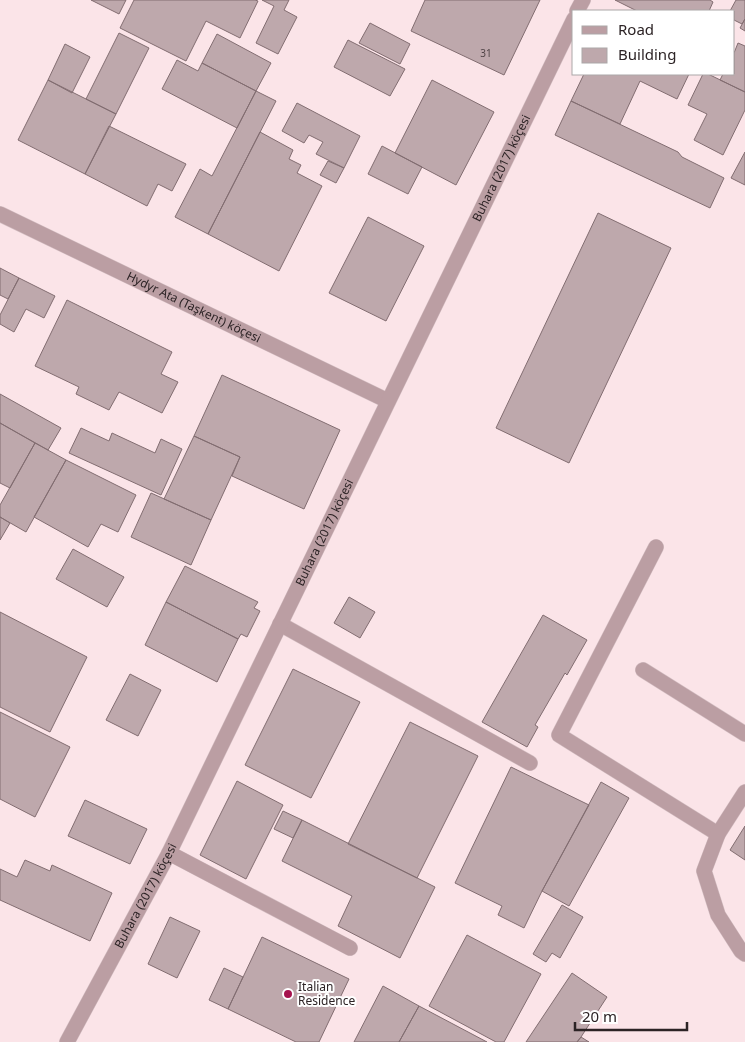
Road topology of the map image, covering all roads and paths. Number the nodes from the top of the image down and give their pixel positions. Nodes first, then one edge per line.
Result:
1 (572, 23) edge
2 (0, 214) edge
3 (388, 401) junction
4 (656, 547) dead end
5 (280, 624) junction
6 (643, 670) dead end
7 (745, 734) edge
8 (530, 763) dead end
9 (745, 792) edge
10 (718, 834) junction
11 (169, 853) junction
12 (350, 948) dead end
13 (745, 954) edge
14 (67, 1042) edge

1 - 3 street, Buhara (2017) köçesi
2 - 3 street, Hydyr Ata (Taşkent) köçesi
3 - 5 street, Buhara (2017) köçesi
4 - 10 street
5 - 8 street
5 - 11 street, Buhara (2017) köçesi
6 - 7 street
9 - 10 street
10 - 13 street
11 - 12 street
11 - 14 street, Buhara (2017) köçesi

